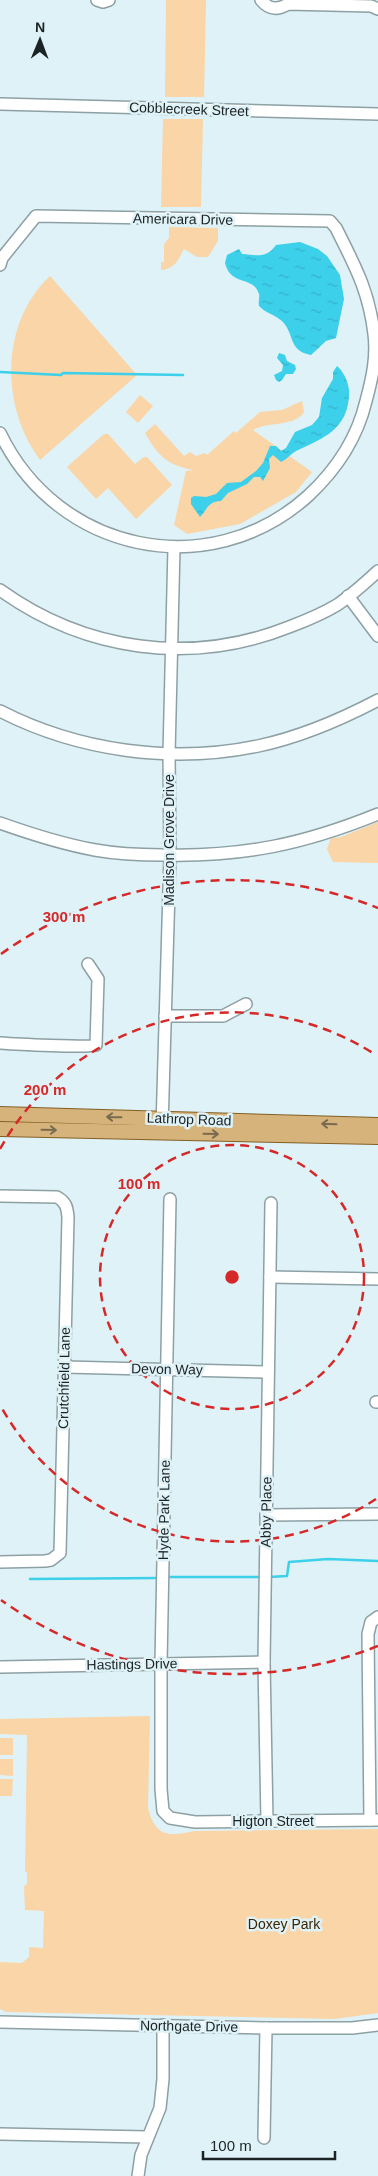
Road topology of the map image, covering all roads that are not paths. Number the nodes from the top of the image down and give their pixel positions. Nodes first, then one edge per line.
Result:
1 (97, 0) edge
2 (109, 0) edge
3 (262, 2) edge
4 (378, 9) edge
5 (0, 104) edge
6 (378, 114) edge
7 (0, 265) edge
8 (376, 344) edge
9 (376, 361) edge
10 (0, 433) edge
11 (174, 547) junction
12 (378, 571) edge
13 (0, 590) edge
14 (348, 596) junction
15 (378, 636) edge
16 (171, 649) junction
17 (378, 700) edge
18 (0, 711) edge
19 (169, 754) junction
20 (378, 814) edge
21 (0, 823) edge
22 (170, 856) junction
23 (88, 964) dead end
24 (246, 1004) dead end
25 (165, 1016) junction
26 (0, 1043) edge
27 (0, 1114) edge
28 (162, 1118) junction
29 (378, 1125) edge
30 (0, 1129) edge
31 (162, 1132) junction
32 (378, 1137) edge
33 (0, 1196) edge
34 (170, 1199) dead end
35 (271, 1203) dead end
36 (270, 1277) junction
37 (378, 1279) edge
38 (64, 1367) junction
39 (167, 1369) junction
40 (268, 1372) junction
41 (378, 1514) edge
42 (266, 1515) junction
43 (0, 1562) edge
44 (378, 1617) edge
45 (264, 1662) junction
46 (161, 1663) junction
47 (0, 1668) edge
48 (374, 1719) edge
49 (170, 1818) joint
50 (374, 1820) edge
51 (267, 1821) junction
52 (0, 2022) edge
53 (163, 2025) junction
54 (378, 2025) edge
55 (266, 2028) junction
56 (0, 2134) edge
57 (147, 2137) junction
58 (264, 2138) dead end
59 (138, 2176) edge

1 - 2 street
3 - 4 street
5 - 6 street, Cobblecreek Street
7 - 8 street, Americara Drive
8 - 9 street
9 - 11 street
10 - 11 street
11 - 16 street, Madison Grove Drive
12 - 14 street
13 - 16 street
14 - 15 street
14 - 16 street
16 - 19 street, Madison Grove Drive
17 - 19 street
18 - 19 street
19 - 22 street, Madison Grove Drive
20 - 22 street
21 - 22 street
22 - 25 street, Madison Grove Drive
23 - 26 street
24 - 25 street
25 - 28 street, Madison Grove Drive
28 -> 27 main road, Lathrop Road
29 -> 28 main road, Lathrop Road
28 - 31 street, Madison Grove Drive
30 -> 31 main road, Lathrop Road
31 -> 32 main road, Lathrop Road
33 - 38 street, Crutchfield Lane
34 - 39 street, Hyde Park Lane
35 - 36 street, Abby Place
36 - 37 street
36 - 40 street, Abby Place
38 - 39 street, Devon Way
38 - 43 street, Crutchfield Lane
39 - 40 street, Devon Way
39 - 46 street, Hyde Park Lane
40 - 42 street, Abby Place
41 - 42 street
42 - 45 street, Abby Place
44 - 48 street
45 - 46 street, Hastings Drive
45 - 51 street, Abby Place
46 - 47 street, Hastings Drive
46 - 49 street, Hyde Park Lane
48 - 50 street
49 - 51 street, Higton Street
50 - 51 street, Higton Street
52 - 53 street, Northgate Drive
53 - 55 street, Northgate Drive
53 - 57 street
54 - 55 street, Northgate Drive
55 - 58 street
56 - 57 street
57 - 59 street

